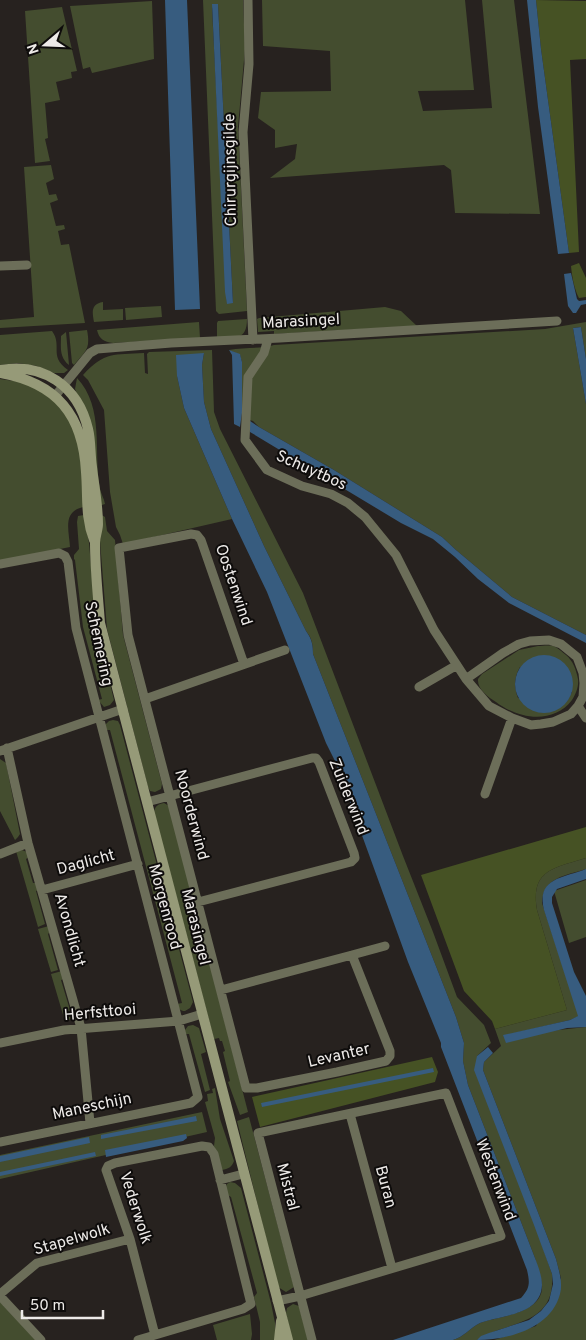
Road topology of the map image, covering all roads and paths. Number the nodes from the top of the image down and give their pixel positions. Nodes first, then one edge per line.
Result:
1 (248, 0) edge
2 (26, 265) dead end
3 (0, 266) edge
4 (557, 321) dead end
5 (268, 339) junction
6 (253, 340) junction
7 (0, 372) edge
8 (63, 385) junction
9 (55, 396) junction
10 (95, 541) junction
11 (119, 548) joint
12 (0, 564) edge
13 (284, 650) dead end
14 (244, 664) junction
15 (457, 666) junction
16 (466, 679) junction
17 (419, 687) dead end
18 (145, 699) junction
19 (578, 706) junction
20 (123, 709) junction
21 (99, 716) junction
22 (512, 718) junction
23 (586, 718) edge
24 (4, 750) edge
25 (485, 794) dead end
26 (170, 796) junction
27 (147, 802) junction
28 (28, 843) junction
29 (0, 854) edge
30 (138, 864) junction
31 (42, 890) junction
32 (198, 902) junction
33 (385, 946) dead end
34 (352, 955) junction
35 (220, 990) junction
36 (202, 1014) junction
37 (178, 1021) junction
38 (81, 1028) junction
39 (0, 1042) edge
40 (246, 1088) joint
41 (191, 1103) joint
42 (350, 1114) junction
43 (90, 1123) junction
44 (0, 1142) edge
45 (243, 1174) junction
46 (220, 1180) junction
47 (130, 1239) junction
48 (392, 1268) junction
49 (0, 1295) edge
50 (300, 1296) junction
51 (278, 1301) junction
52 (281, 1318) junction
53 (156, 1335) junction
54 (41, 1340) edge
55 (138, 1340) edge
56 (279, 1340) edge
57 (288, 1340) edge
58 (312, 1340) edge

1 - 6 street, Chirurgijnsgilde
2 - 3 street
4 - 5 street, Marasingel
5 - 6 street, Marasingel
5 - 15 street, Schuytbos
6 - 8 street, Marasingel
7 - 8 street, Marasingel
7 - 9 street, Marasingel
8 - 9 street, Marasingel
8 - 10 street, Marasingel
9 - 10 street, Marasingel
10 - 20 street, Marasingel
11 - 14 street, Oostenwind
11 - 18 street, Noorderwind
12 - 21 street, Schemering
13 - 14 street
14 - 18 street
15 - 16 street, Schuytbos
15 - 17 street
16 - 19 street
16 - 22 street, Schuytbos
18 - 26 street, Noorderwind
19 - 22 street, Schuytbos
19 - 23 street
20 - 21 street
20 - 27 street, Marasingel
21 - 24 street
21 - 30 street, Morgenrood
22 - 25 street
24 - 28 street, Avondlicht
26 - 27 street, Zuiderwind
26 - 32 street, Noorderwind
26 - 32 street, Zuiderwind
27 - 36 street, Marasingel
28 - 29 street
28 - 31 street, Avondlicht
30 - 31 street, Daglicht
30 - 37 street, Morgenrood
31 - 38 street, Avondlicht
32 - 35 street, Noorderwind
33 - 34 street
34 - 35 street
34 - 40 street, Levanter
35 - 40 street, Noorderwind
36 - 37 street, Herfsttooi
36 - 45 street, Marasingel
37 - 38 street, Herfsttooi
37 - 41 street, Morgenrood
38 - 39 street, Herfsttooi
38 - 43 street, Avondlicht
41 - 43 street, Maneschijn
42 - 48 street, Buran
42 - 48 street, Westenwind
42 - 50 street, Mistral
43 - 44 street, Maneschijn
45 - 46 street
45 - 51 street, Marasingel
46 - 47 street, Vederwolk
46 - 53 street, Vederwolk
47 - 49 street, Stapelwolk
47 - 53 street, Vederwolk
48 - 50 street, Westenwind
49 - 54 street
50 - 51 street, Westenwind
50 - 58 street, Mistral
51 - 52 street, Marasingel
52 - 56 street, Marasingel
52 - 57 street, Marasingel
53 - 55 street

